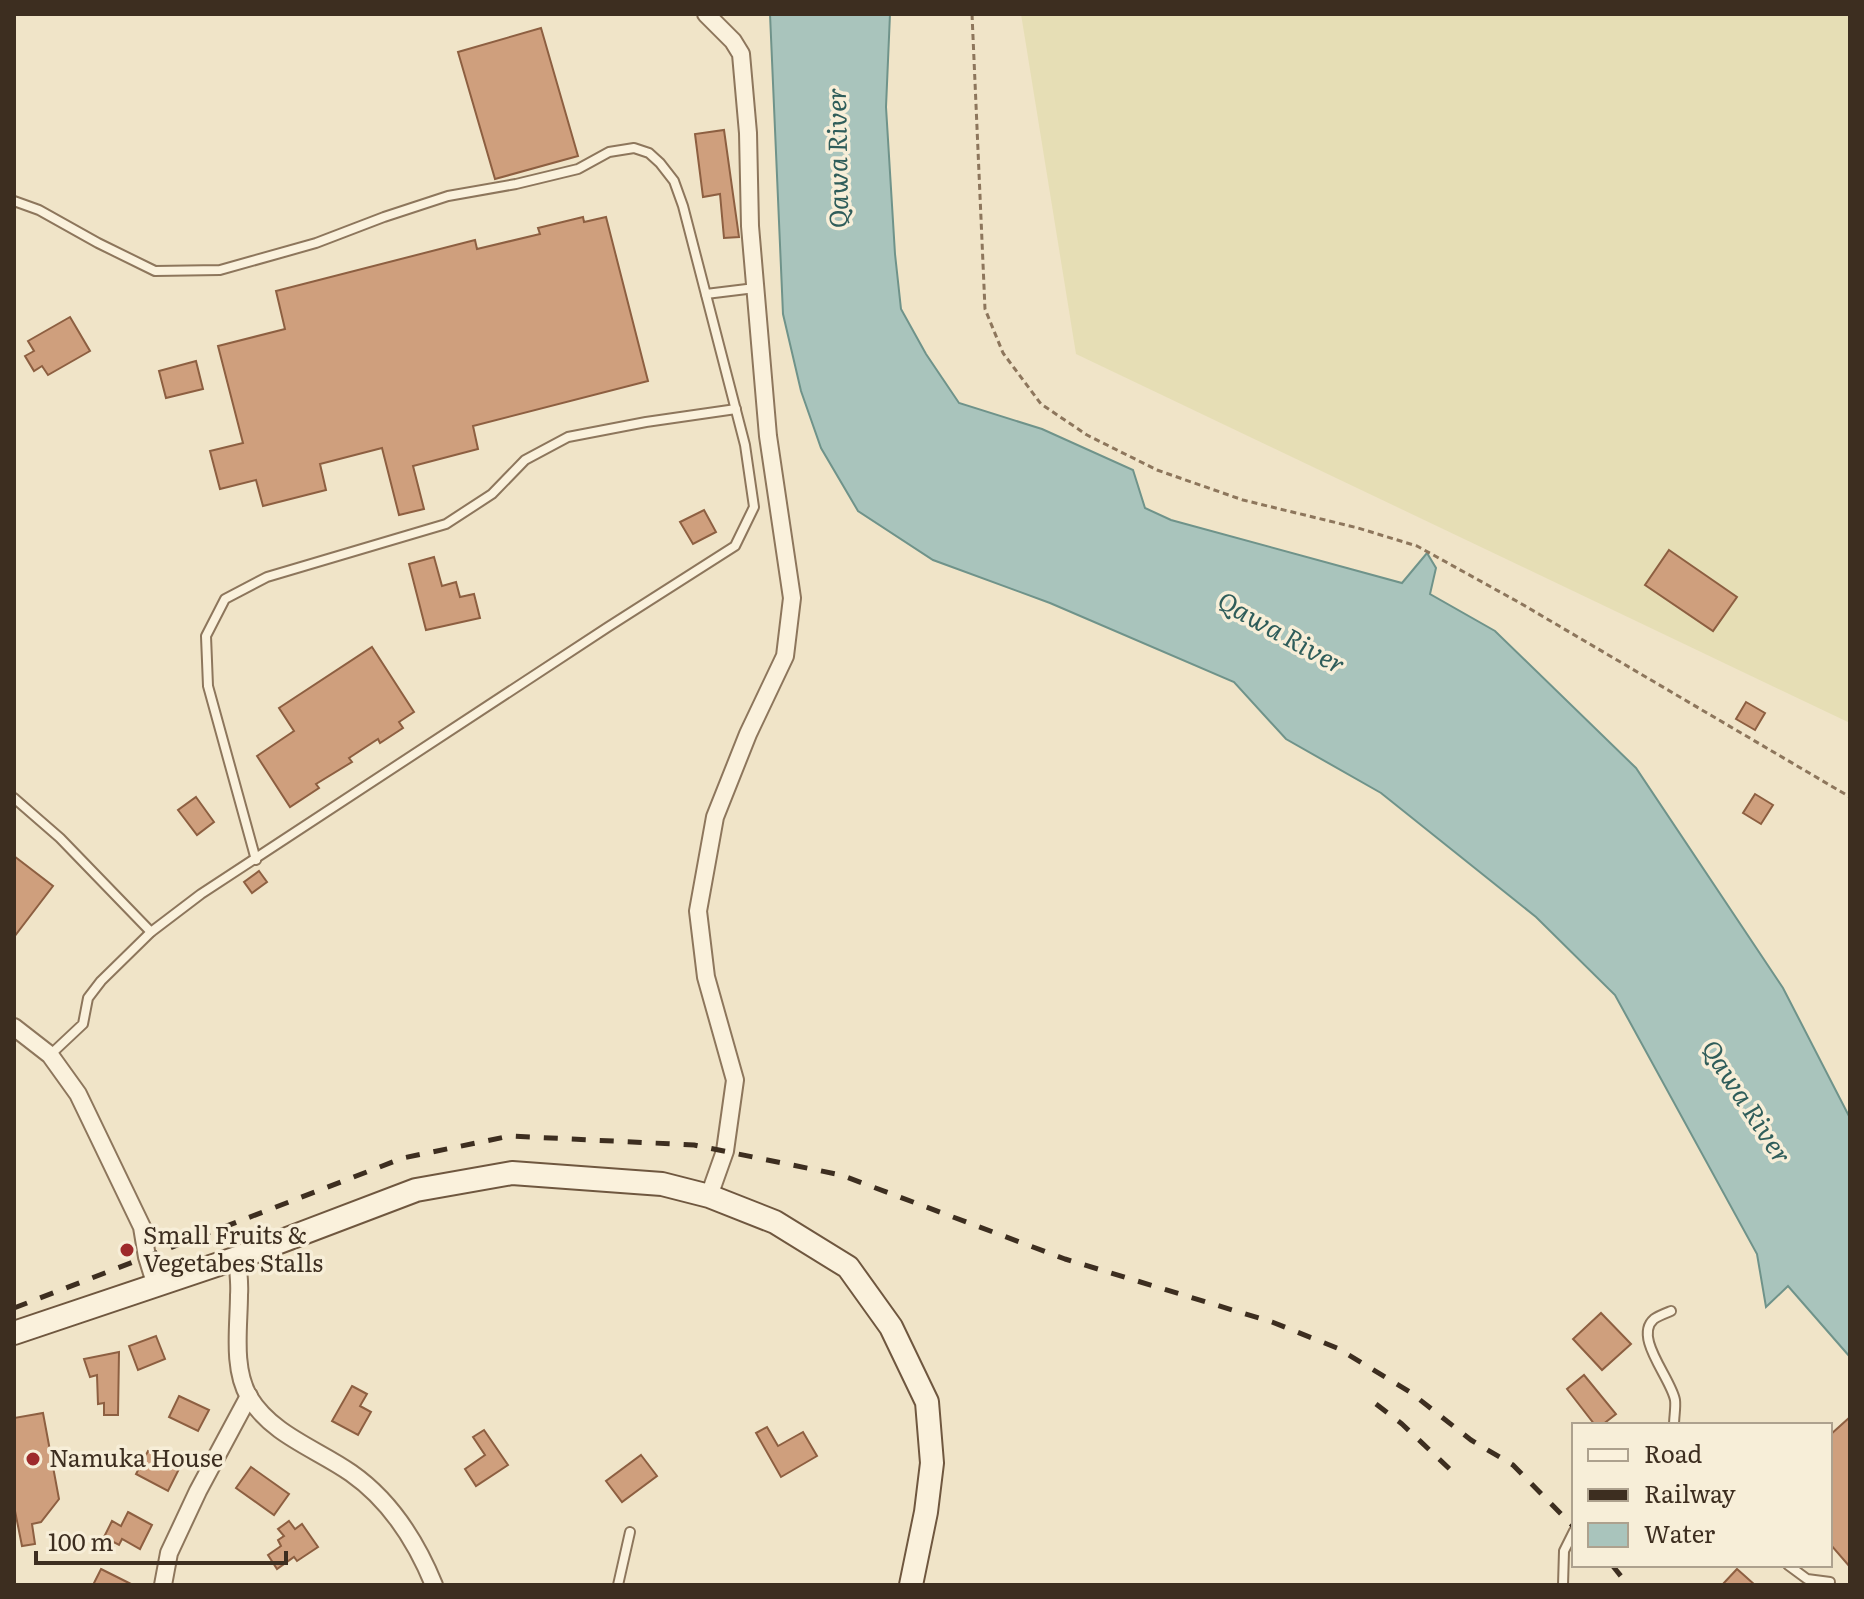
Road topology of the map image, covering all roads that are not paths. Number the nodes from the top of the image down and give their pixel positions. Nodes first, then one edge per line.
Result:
1 (706, 14) edge
2 (14, 201) edge
3 (755, 288) junction
4 (706, 294) junction
5 (736, 409) junction
6 (14, 798) edge
7 (256, 860) junction
8 (151, 932) junction
9 (14, 1027) edge
10 (50, 1055) junction
11 (709, 1196) junction
12 (237, 1258) junction
13 (156, 1286) junction
14 (1671, 1311) dead end
15 (14, 1333) edge
16 (249, 1396) junction
17 (1674, 1423) edge
18 (630, 1532) dead end
19 (1572, 1535) edge
20 (1791, 1567) edge
21 (1830, 1582) dead end
22 (163, 1585) edge
23 (434, 1585) edge
24 (618, 1585) edge
25 (911, 1585) edge
26 (1563, 1585) edge

1 - 3 street
2 - 4 lane
3 - 4 lane
3 - 11 street
4 - 5 lane
5 - 7 lane
5 - 7 lane
6 - 8 lane
7 - 8 lane
8 - 10 lane
9 - 10 street
10 - 13 street
11 - 12 main road
11 - 25 main road
12 - 13 main road
12 - 16 street
13 - 15 main road
14 - 17 lane
16 - 22 street
16 - 23 street
18 - 24 lane
19 - 26 lane
20 - 21 lane

